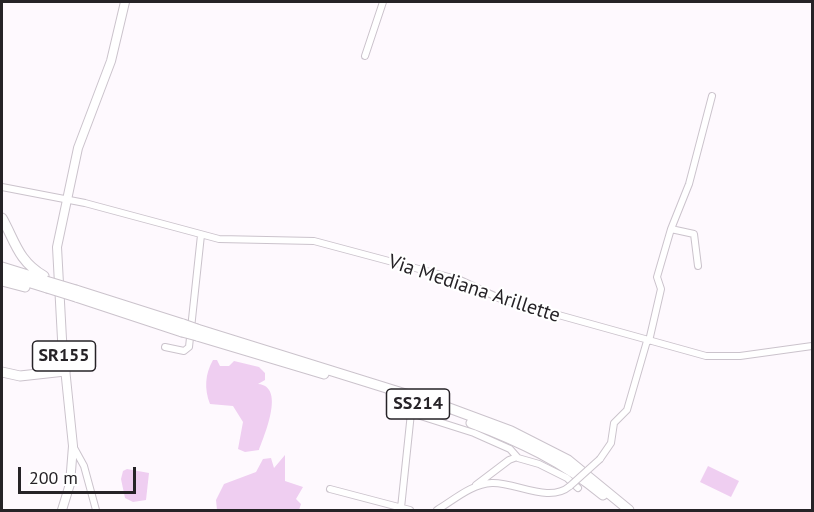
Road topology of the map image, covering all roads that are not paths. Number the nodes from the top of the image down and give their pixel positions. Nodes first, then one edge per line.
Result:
1 (124, 2) edge
2 (383, 2) edge
3 (365, 56) dead end
4 (712, 96) dead end
5 (2, 187) edge
6 (66, 200) junction
7 (2, 218) edge
8 (671, 229) junction
9 (201, 235) junction
10 (698, 266) dead end
11 (2, 267) edge
12 (2, 274) edge
13 (2, 281) edge
14 (46, 284) junction
15 (197, 333) junction
16 (648, 341) junction
17 (813, 346) edge
18 (165, 347) dead end
19 (65, 371) junction
20 (2, 372) edge
21 (73, 446) junction
22 (517, 457) junction
23 (476, 486) junction
24 (578, 488) dead end
25 (330, 489) dead end
26 (401, 508) junction
27 (62, 510) edge
28 (96, 510) edge
29 (410, 510) edge
30 (437, 510) edge
31 (620, 510) edge
32 (629, 510) edge

1 - 6 main road, SR155
2 - 3 street
4 - 8 street
5 - 6 street, Via Mediana Arillette
6 - 9 street, Via Mediana Arillette
6 - 19 main road, SR155
7 - 14 highway
8 - 10 street
8 - 16 street
9 - 16 street, Via Mediana Arillette
9 - 18 street
11 - 14 highway, SS214
12 - 14 highway, SS214
13 - 14 highway
14 - 15 highway, SS214, bridge
15 - 31 highway, SS214
15 - 32 highway, SS214
16 - 17 street, Via Mediana Arillette
16 - 23 street, bridge
19 - 20 highway
19 - 21 main road, SR155
21 - 27 main road, SR155
21 - 28 street
22 - 23 street
22 - 24 street
22 - 26 street
23 - 30 street
25 - 26 street
26 - 29 street

